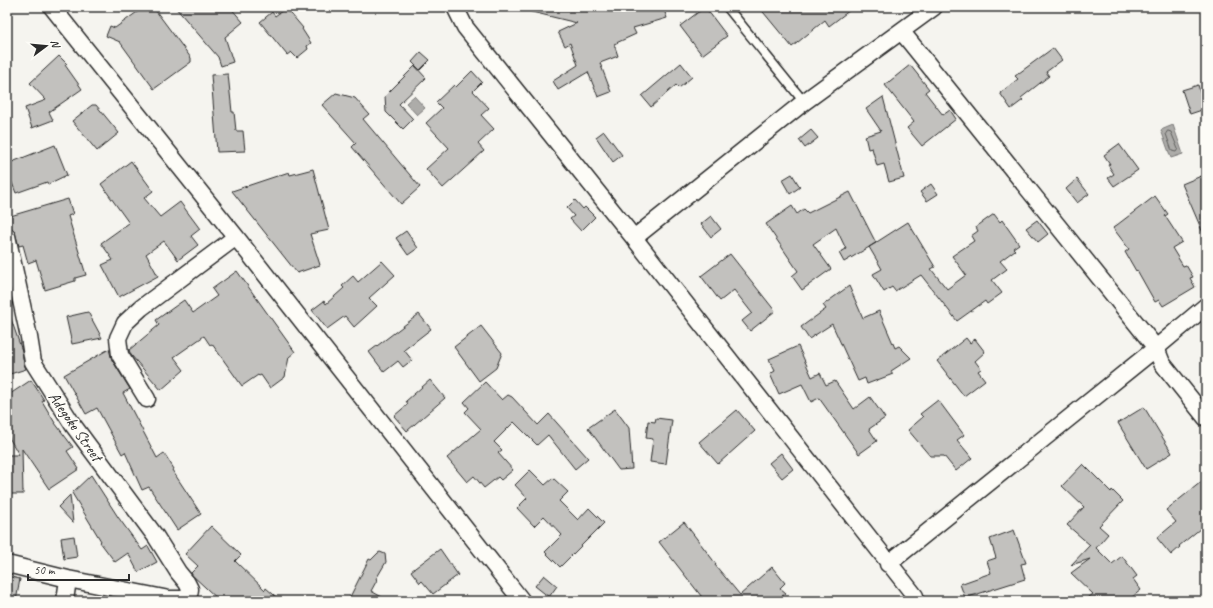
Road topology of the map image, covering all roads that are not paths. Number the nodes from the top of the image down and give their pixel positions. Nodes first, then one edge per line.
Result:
1 (52, 7) edge
2 (455, 7) edge
3 (727, 7) edge
4 (934, 7) edge
5 (902, 32) junction
6 (804, 102) junction
7 (7, 236) edge
8 (236, 237) junction
9 (634, 238) junction
10 (1206, 306) edge
11 (1156, 348) junction
12 (147, 399) dead end
13 (1206, 418) edge
14 (7, 564) edge
15 (888, 564) junction
16 (68, 579) junction
17 (190, 598) edge
18 (65, 601) edge
19 (522, 601) edge
20 (916, 601) edge

1 - 8 street
2 - 9 street
3 - 6 lane
4 - 5 street
5 - 6 street
5 - 11 street
6 - 9 street
7 - 17 street, Adegoke Street
8 - 12 street
8 - 19 street
9 - 15 street
10 - 11 street
11 - 13 street
11 - 15 street
14 - 16 street
15 - 20 street
16 - 17 street
16 - 18 street

